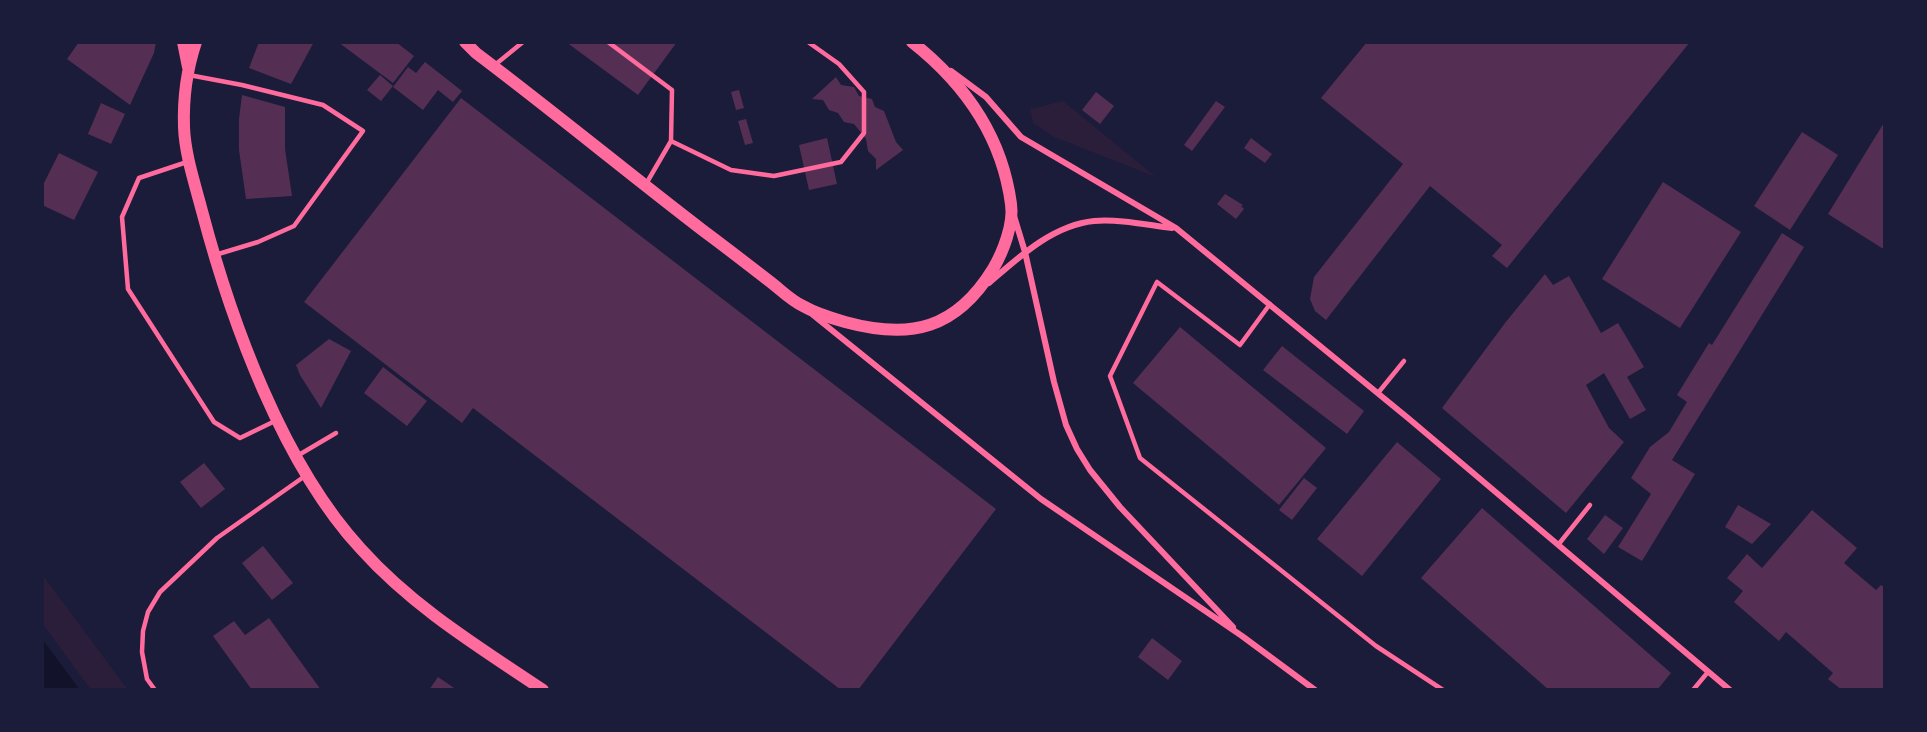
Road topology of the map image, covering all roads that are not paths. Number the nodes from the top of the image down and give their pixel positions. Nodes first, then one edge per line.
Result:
1 (183, 42) edge
2 (196, 42) edge
3 (460, 42) edge
4 (465, 42) edge
5 (523, 42) edge
6 (608, 42) edge
7 (808, 42) edge
8 (912, 42) edge
9 (476, 53) junction
10 (930, 57) junction
11 (494, 66) junction
12 (188, 71) junction
13 (671, 141) junction
14 (189, 162) junction
15 (645, 186) junction
16 (1012, 207) junction
17 (1176, 228) junction
18 (1025, 252) junction
19 (215, 255) junction
20 (979, 291) junction
21 (1270, 304) junction
22 (801, 306) junction
23 (1404, 361) dead end
24 (1378, 393) junction
25 (278, 420) junction
26 (336, 433) dead end
27 (297, 456) junction
28 (307, 475) junction
29 (1590, 505) dead end
30 (1558, 545) junction
31 (1242, 636) junction
32 (1708, 672) junction
33 (155, 690) edge
34 (543, 690) edge
35 (1315, 690) edge
36 (1443, 690) edge
37 (1693, 690) edge
38 (1730, 690) edge

1 - 12 main road
2 - 12 main road
3 - 9 main road
4 - 9 main road
5 - 11 lane
6 - 13 lane
7 - 13 lane
8 - 10 main road
9 - 11 main road
10 - 16 main road
10 - 17 street
11 - 15 main road
12 - 14 main road
12 - 19 lane
13 - 15 lane
14 - 19 main road
14 - 25 lane
15 - 22 main road
16 - 18 street
16 - 20 main road
17 - 18 street
17 - 21 street
18 - 20 street
18 - 31 street
19 - 25 main road
20 - 22 main road
21 - 24 street
21 - 36 lane
22 - 31 street
23 - 24 lane
24 - 30 street
25 - 27 main road
26 - 27 lane
27 - 28 main road
28 - 33 lane
28 - 34 main road
29 - 30 lane
30 - 32 street
31 - 35 street
32 - 37 lane
32 - 38 street

